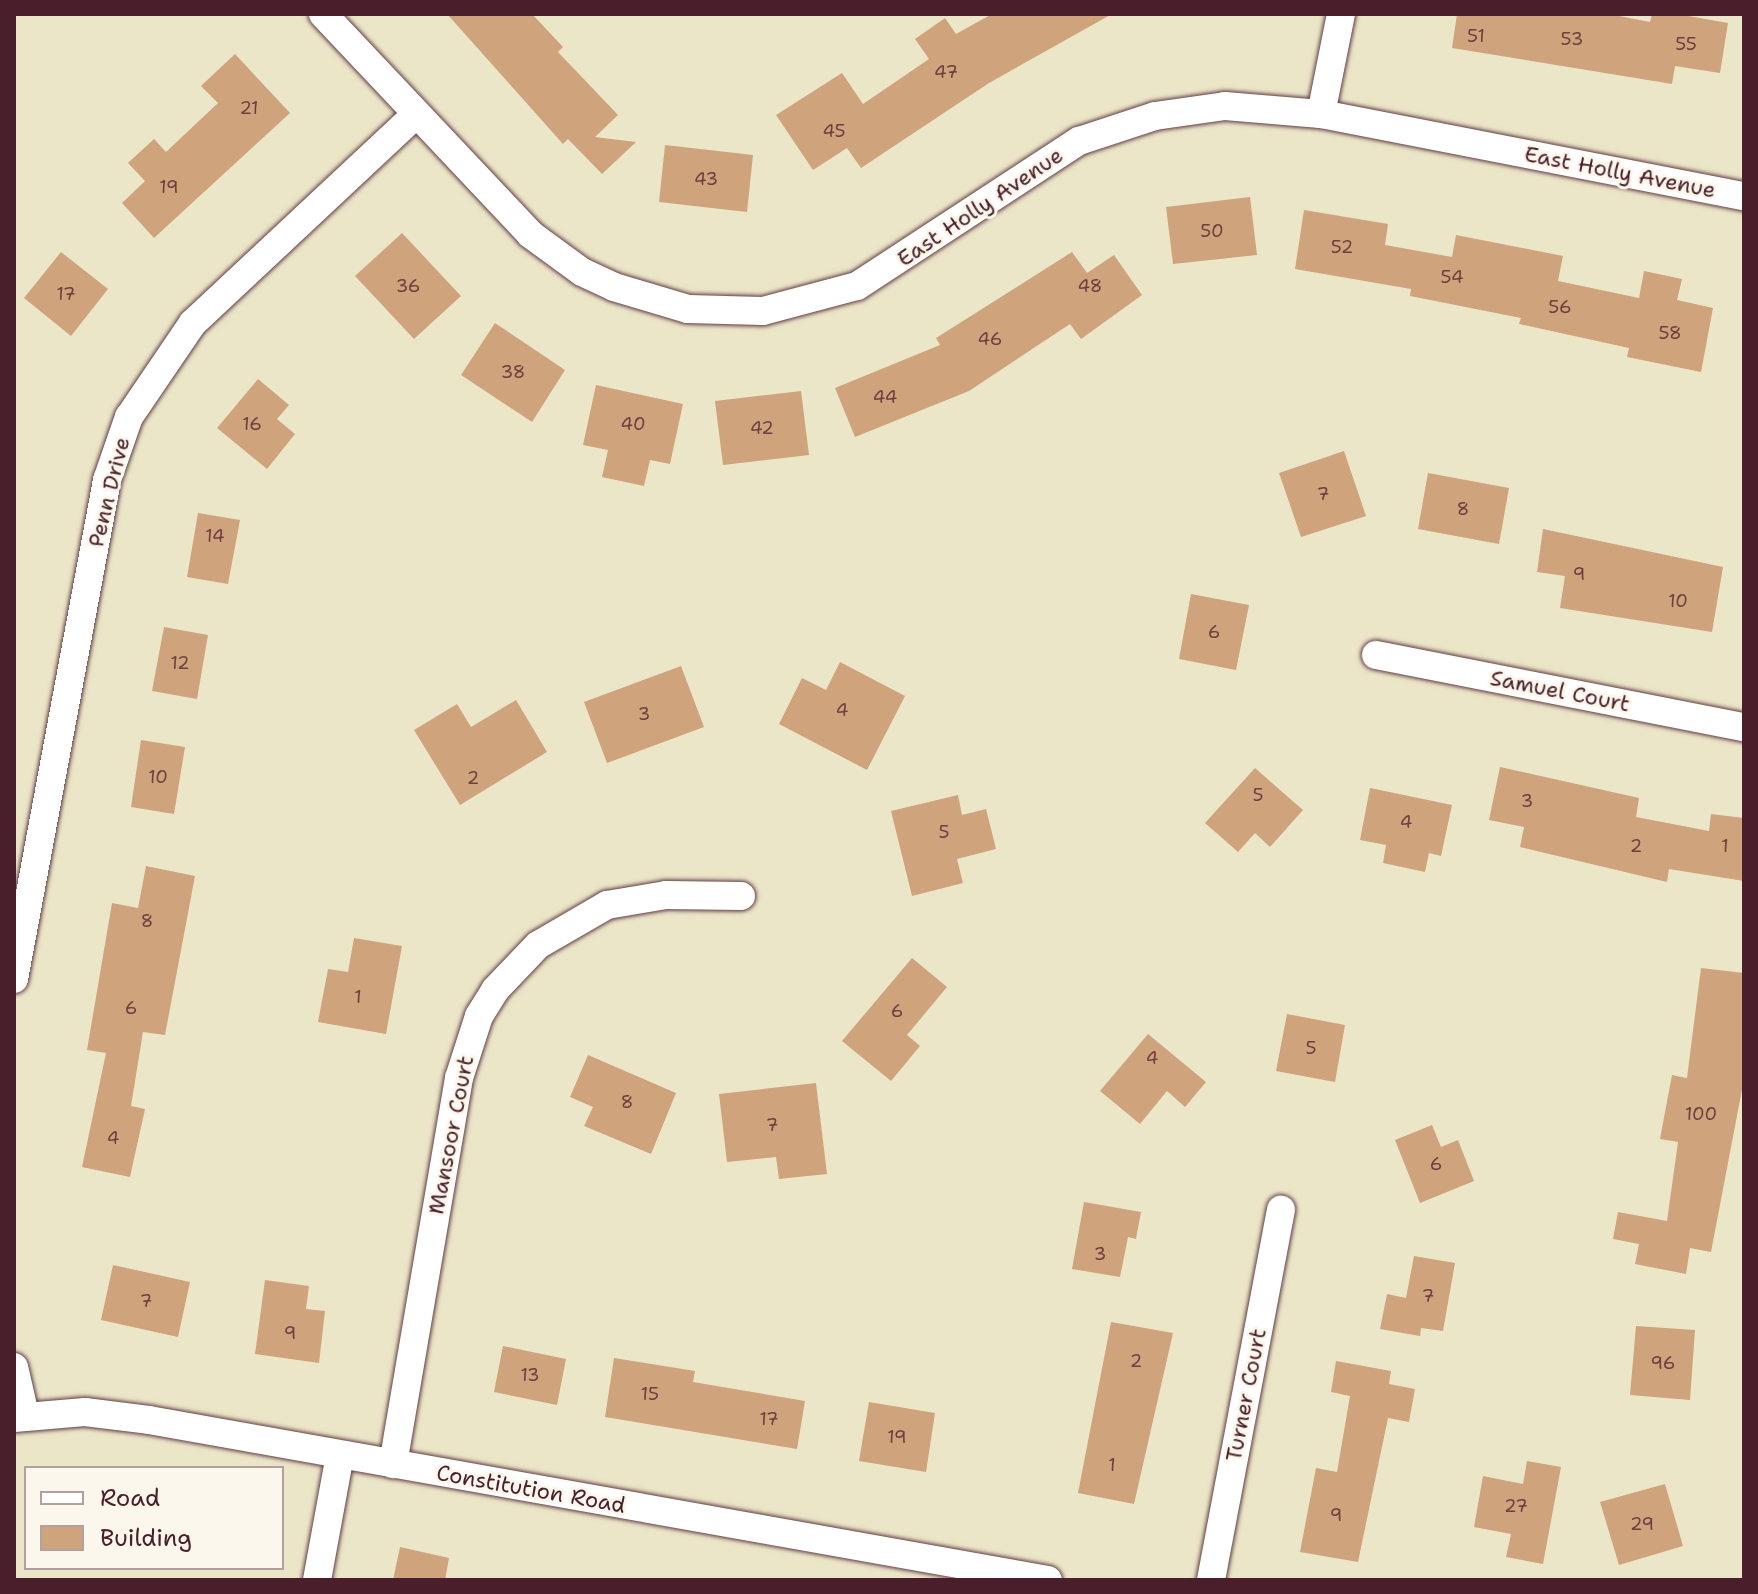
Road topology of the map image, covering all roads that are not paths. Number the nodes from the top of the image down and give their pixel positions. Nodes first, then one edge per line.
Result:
1 (323, 14) edge
2 (1341, 14) edge
3 (416, 114) junction
4 (1321, 114) junction
5 (1744, 196) edge
6 (1376, 655) dead end
7 (1744, 727) edge
8 (741, 896) dead end
9 (14, 979) edge
10 (1281, 1210) dead end
11 (14, 1367) edge
12 (20, 1416) edge
13 (340, 1455) junction
14 (393, 1464) junction
15 (945, 1571) edge
16 (317, 1580) edge
17 (1048, 1580) edge
18 (1211, 1580) edge

1 - 3 street, East Holly Avenue
2 - 4 street
3 - 4 street, East Holly Avenue
3 - 9 street, Penn Drive
4 - 5 street, East Holly Avenue
6 - 7 street, Samuel Court
8 - 14 street, Mansoor Court
10 - 18 street, Turner Court
11 - 12 street
12 - 13 street, Constitution Road
13 - 14 street, Constitution Road
13 - 16 street
14 - 15 street, Constitution Road
15 - 17 street, Constitution Road

